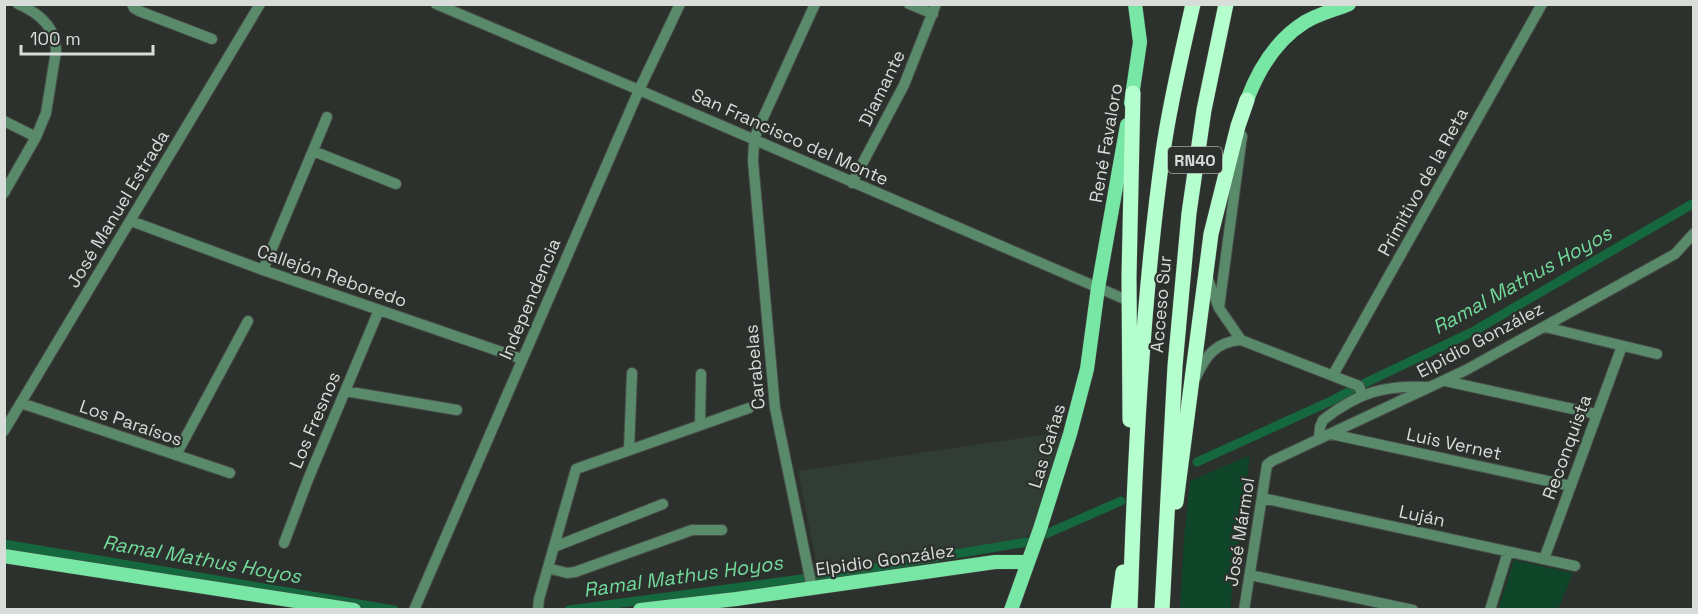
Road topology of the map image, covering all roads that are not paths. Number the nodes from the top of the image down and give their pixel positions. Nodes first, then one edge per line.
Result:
1 (18, 4) edge
2 (132, 4) edge
3 (260, 4) edge
4 (436, 4) edge
5 (680, 4) edge
6 (815, 4) edge
7 (909, 4) edge
8 (1135, 4) edge
9 (1193, 4) edge
10 (1226, 4) edge
11 (1349, 4) edge
12 (1542, 4) edge
13 (935, 9) edge
14 (212, 39) dead end
15 (639, 90) junction
16 (1133, 93) junction
17 (1247, 100) junction
18 (327, 117) dead end
19 (4, 122) edge
20 (36, 137) junction
21 (754, 140) junction
22 (313, 151) junction
23 (852, 183) junction
24 (396, 184) dead end
25 (4, 193) edge
26 (131, 221) junction
27 (1694, 233) edge
28 (263, 270) junction
29 (1205, 272) junction
30 (1098, 288) junction
31 (1129, 301) junction
32 (1219, 308) junction
33 (379, 310) junction
34 (248, 321) dead end
35 (1545, 327) junction
36 (1241, 340) junction
37 (1622, 346) junction
38 (1657, 354) dead end
39 (522, 359) junction
40 (632, 373) dead end
41 (702, 374) dead end
42 (1333, 375) junction
43 (1445, 381) junction
44 (1432, 387) junction
45 (345, 391) junction
46 (1191, 391) junction
47 (1362, 395) junction
48 (21, 403) junction
49 (749, 408) dead end
50 (457, 410) dead end
51 (1596, 414) junction
52 (700, 425) junction
53 (4, 431) edge
54 (1331, 434) junction
55 (1319, 439) junction
56 (629, 450) junction
57 (176, 455) junction
58 (1272, 461) joint
59 (230, 473) dead end
60 (1570, 486) junction
61 (1134, 498) junction
62 (1262, 498) junction
63 (663, 504) dead end
64 (722, 530) dead end
65 (284, 543) dead end
66 (554, 547) junction
67 (1508, 552) junction
68 (4, 556) edge
69 (1544, 560) junction
70 (1028, 562) junction
71 (1575, 566) dead end
72 (1165, 567) junction
73 (548, 568) junction
74 (1250, 575) junction
75 (812, 588) junction
76 (354, 609) edge
77 (414, 609) edge
78 (538, 609) edge
79 (640, 609) edge
80 (1011, 609) edge
81 (1118, 609) edge
82 (1130, 609) edge
83 (1163, 609) edge
84 (1244, 609) edge
85 (1413, 609) edge
86 (1490, 609) edge

1 - 20 street
2 - 14 street
3 - 26 street, José Manuel Estrada
4 - 15 street, San Francisco del Monte
5 - 15 street, Independencia
6 - 21 street
7 - 13 street
8 - 16 main road, René Favaloro
9 - 61 highway, Acceso Sur / RN40
10 - 72 highway, Acceso Sur / RN40
11 - 17 main road
12 - 42 street, Primitivo de la Reta
13 - 23 street, Diamante
15 - 21 street, San Francisco del Monte
15 - 39 street, Independencia
16 - 30 main road, René Favaloro
16 - 31 highway
17 - 29 highway
17 - 32 street
18 - 22 street
19 - 20 street
20 - 25 street
21 - 23 street, San Francisco del Monte
21 - 75 street, Carabelas
22 - 24 street
22 - 28 street
23 - 30 street, San Francisco del Monte
26 - 28 street, Callejón Reboredo
26 - 48 street, José Manuel Estrada
27 - 35 street, Elpidio González
28 - 33 street, Callejón Reboredo
29 - 32 street
29 - 46 highway
30 - 31 street, San Francisco del Monte
30 - 70 main road, Las Cañas
31 - 61 highway
32 - 36 street
33 - 39 street, Callejón Reboredo
33 - 45 street, Los Fresnos
34 - 57 street
35 - 37 street
35 - 43 street, Elpidio González
36 - 42 street
36 - 46 street
37 - 38 street
37 - 51 street, Reconquista
39 - 77 street, Independencia
40 - 56 street
41 - 52 street
42 - 47 street
43 - 44 street, Elpidio González
43 - 51 street
44 - 47 street
44 - 54 street, Elpidio González
45 - 50 street
45 - 65 street, Los Fresnos
46 - 72 highway
47 - 55 street
48 - 53 street, José Manuel Estrada
48 - 57 street, Los Paraísos
49 - 52 street
51 - 60 street, Reconquista
52 - 56 street
54 - 55 street, Elpidio González
54 - 60 street, Luis Vernet
55 - 58 street, Elpidio González
56 - 66 street
57 - 59 street, Los Paraísos
58 - 62 street, José Mármol
60 - 69 street, Reconquista
61 - 81 highway
61 - 82 highway, Acceso Sur / RN40
62 - 67 street, Luján
62 - 74 street, José Mármol
63 - 66 street
64 - 73 street
66 - 73 street
67 - 69 street, Luján
67 - 86 street
68 - 76 main road
69 - 71 street, Luján
70 - 75 main road, Elpidio González
70 - 80 main road, Las Cañas
72 - 83 highway, Acceso Sur / RN40
73 - 78 street
74 - 84 street, José Mármol
74 - 85 street
75 - 79 main road, Elpidio González

